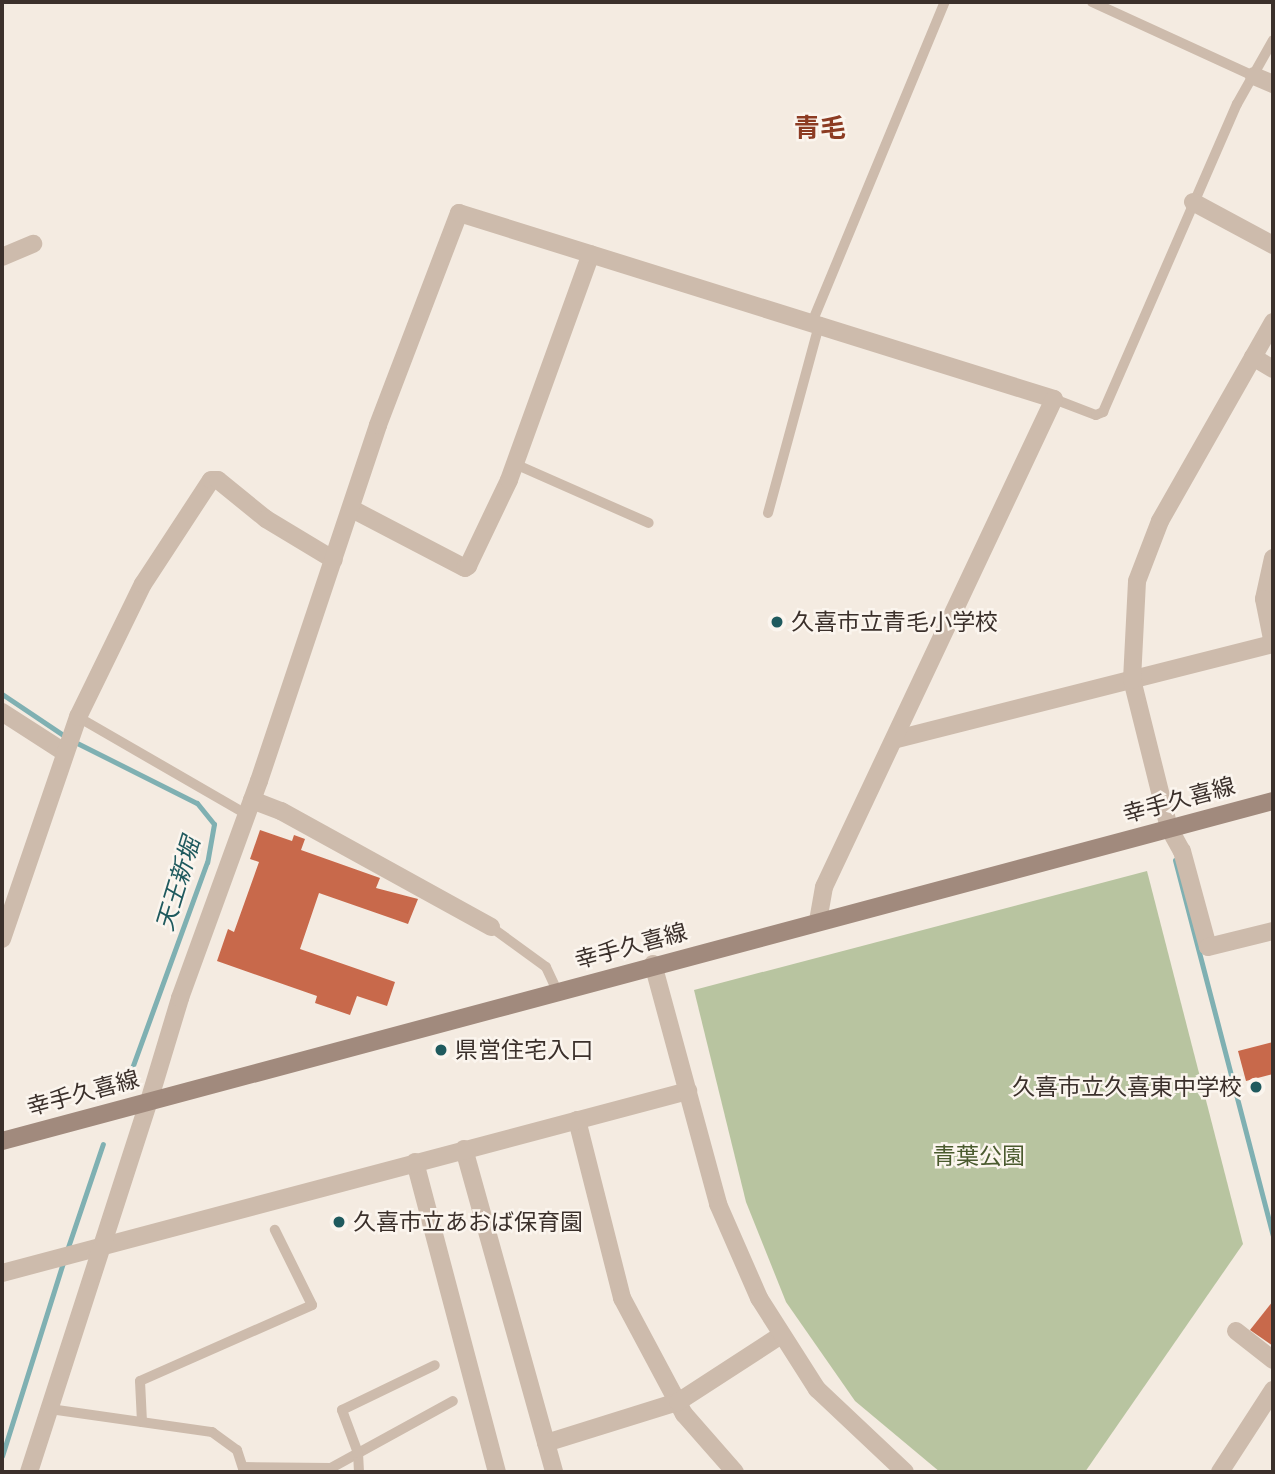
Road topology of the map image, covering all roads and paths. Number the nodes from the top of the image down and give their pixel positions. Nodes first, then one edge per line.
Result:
1 (946, 2) edge
2 (1092, 2) edge
3 (1273, 40) edge
4 (1254, 76) junction
5 (1273, 84) edge
6 (1193, 202) junction
7 (33, 244) dead end
8 (1273, 246) edge
9 (590, 254) junction
10 (2, 257) edge
11 (816, 321) junction
12 (1273, 322) edge
13 (1253, 357) junction
14 (1273, 369) edge
15 (1054, 399) junction
16 (515, 464) junction
17 (352, 509) junction
18 (768, 513) dead end
19 (649, 523) dead end
20 (1273, 558) edge
21 (334, 560) junction
22 (1273, 644) edge
23 (1132, 680) junction
24 (2, 712) edge
25 (76, 724) junction
26 (897, 739) junction
27 (65, 750) junction
28 (1273, 801) edge
29 (249, 807) junction
30 (1169, 828) junction
31 (818, 921) junction
32 (491, 927) joint
33 (1273, 930) edge
34 (2, 939) edge
35 (653, 964) junction
36 (557, 991) junction
37 (688, 1091) junction
38 (149, 1101) junction
39 (577, 1120) junction
40 (2, 1141) edge
41 (464, 1149) junction
42 (415, 1162) junction
43 (275, 1230) dead end
44 (94, 1250) junction
45 (2, 1273) edge
46 (1236, 1331) dead end
47 (781, 1335) junction
48 (1273, 1360) edge
49 (435, 1365) dead end
50 (1273, 1390) edge
51 (453, 1401) dead end
52 (678, 1402) junction
53 (50, 1409) junction
54 (142, 1422) junction
55 (546, 1443) junction
56 (358, 1453) junction
57 (243, 1469) edge
58 (29, 1472) edge
59 (359, 1472) edge
60 (497, 1472) edge
61 (554, 1472) edge
62 (735, 1472) edge
63 (905, 1472) edge
64 (1220, 1472) edge

1 - 11 lane
2 - 4 lane
3 - 4 lane
4 - 5 street
4 - 6 lane
6 - 8 street
6 - 15 lane
7 - 10 street
9 - 11 street
9 - 16 street
9 - 17 street
11 - 15 street
11 - 18 lane
12 - 13 street
13 - 14 street
13 - 23 street
15 - 26 street
16 - 17 street
16 - 19 lane
17 - 21 street
20 - 22 street
21 - 25 street
21 - 29 street
22 - 23 street
23 - 26 street
23 - 30 street
24 - 27 street
25 - 27 street
25 - 29 lane
26 - 31 street
27 - 34 street
28 - 30 main road, 幸手久喜線
29 - 32 street
29 - 38 street
30 - 31 main road, 幸手久喜線
30 - 33 street
31 - 35 main road, 幸手久喜線
32 - 36 lane
35 - 36 main road, 幸手久喜線
35 - 37 street
36 - 38 main road, 幸手久喜線
37 - 39 street
37 - 47 street
38 - 40 main road, 幸手久喜線
38 - 44 street
39 - 41 street
39 - 52 street
41 - 42 street
41 - 55 street
42 - 44 street
42 - 60 street
43 - 54 lane
44 - 45 street
44 - 53 street
46 - 48 street
47 - 52 street
47 - 63 street
49 - 56 lane
50 - 64 street
51 - 56 lane
52 - 55 street
52 - 62 street
53 - 54 lane
53 - 58 street
54 - 57 lane
55 - 61 street
56 - 57 lane
56 - 59 lane

